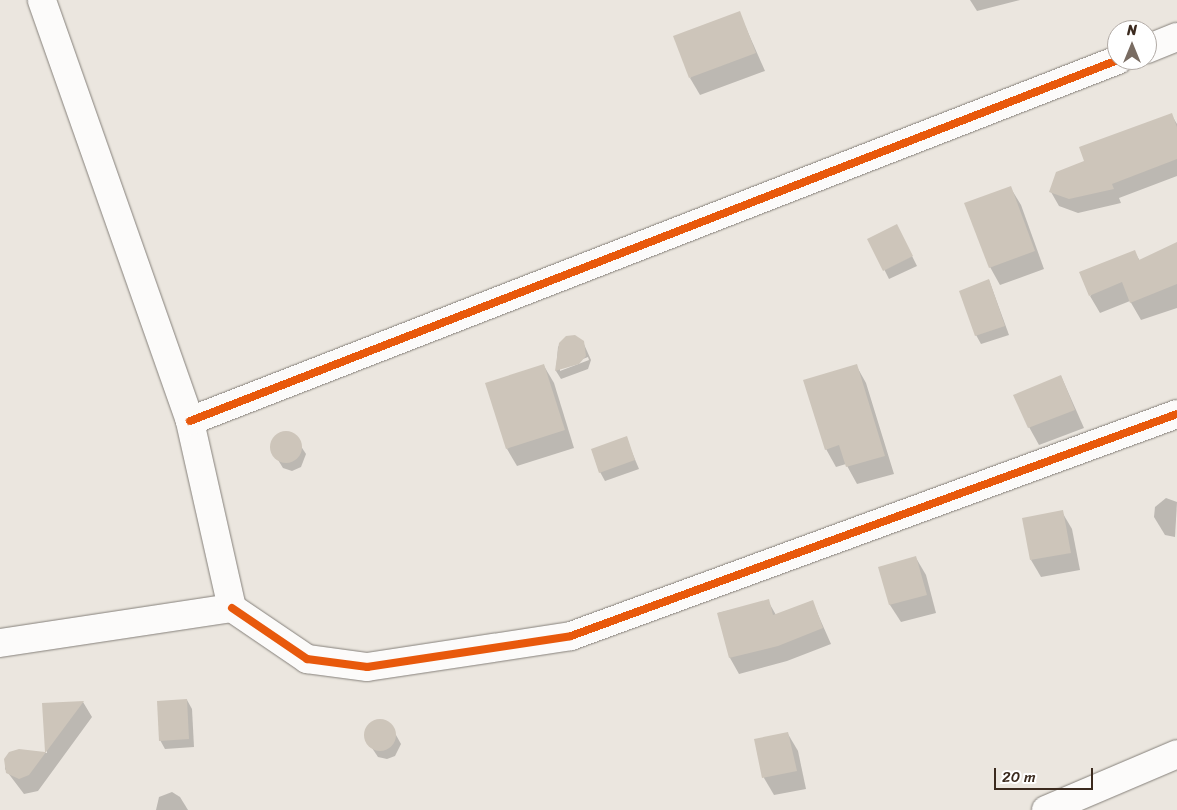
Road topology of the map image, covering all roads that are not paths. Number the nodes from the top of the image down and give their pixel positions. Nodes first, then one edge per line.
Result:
1 (42, 0) edge
2 (1177, 37) edge
3 (1157, 45) edge
4 (1107, 64) edge
5 (1177, 414) edge
6 (190, 421) junction
7 (232, 608) junction
8 (0, 643) edge
9 (1177, 754) edge
10 (1046, 810) edge

1 - 6 street
2 - 3 street
4 - 6 street
5 - 7 street
6 - 7 street
7 - 8 street
9 - 10 street

